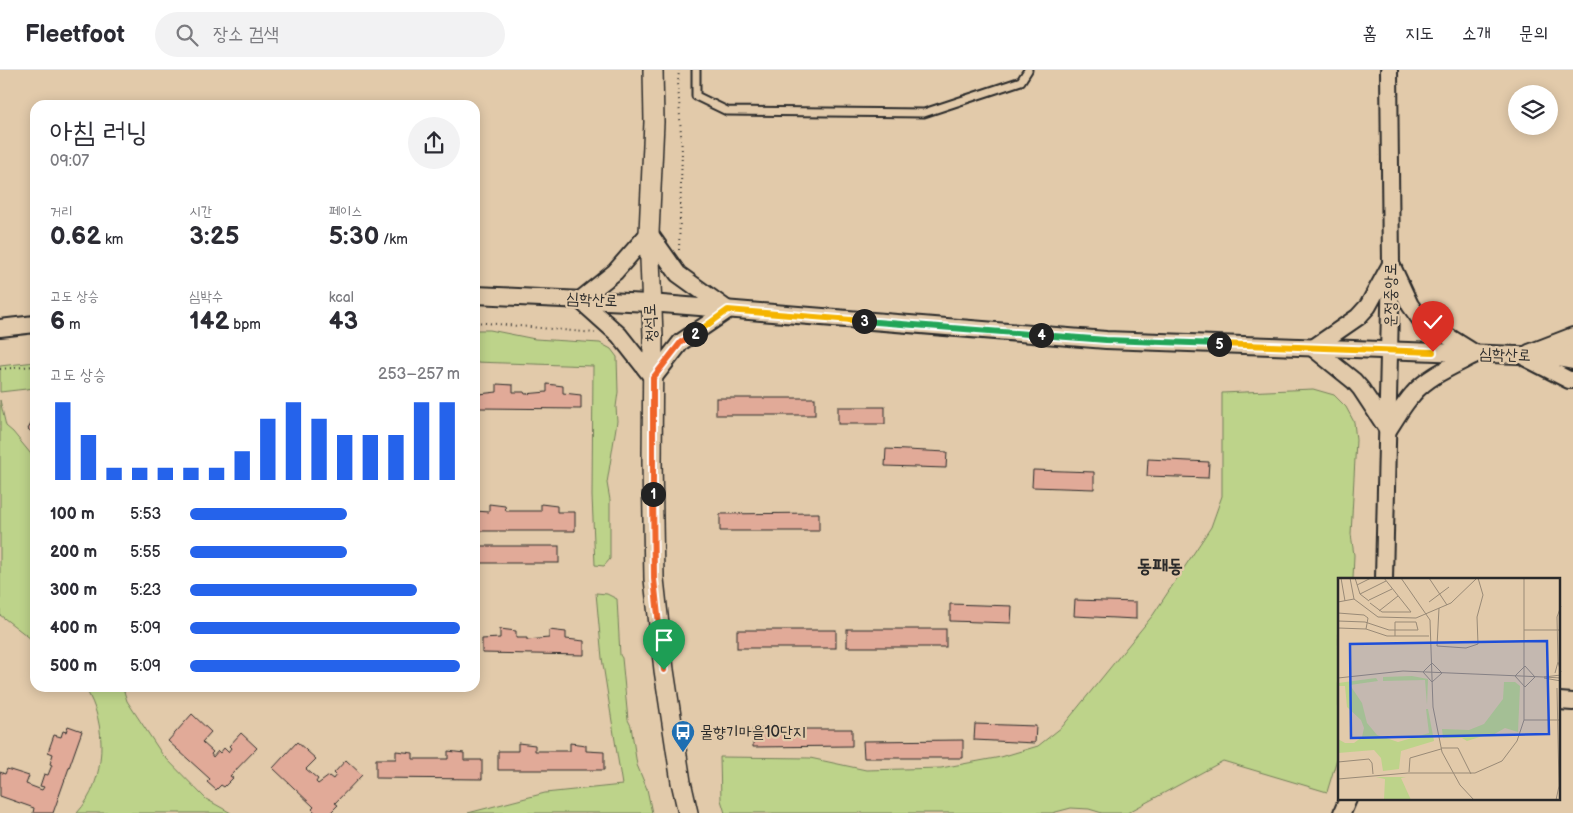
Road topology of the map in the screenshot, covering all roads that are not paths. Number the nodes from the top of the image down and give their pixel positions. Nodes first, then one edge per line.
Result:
1 (653, 70) edge
2 (696, 70) edge
3 (1028, 70) edge
4 (1389, 70) edge
5 (649, 233) junction
6 (1392, 264) junction
7 (480, 295) edge
8 (580, 300) junction
9 (650, 303) junction
10 (728, 310) junction
11 (30, 325) edge
12 (0, 328) edge
13 (1573, 336) edge
14 (1313, 348) junction
15 (1390, 350) junction
16 (1573, 350) edge
17 (1476, 354) junction
18 (1522, 355) junction
19 (1548, 356) junction
20 (1573, 361) edge
21 (653, 378) junction
22 (1573, 380) edge
23 (1388, 430) junction
24 (1384, 578) edge
25 (1560, 701) edge
26 (1573, 702) edge
27 (1348, 800) edge
28 (688, 813) edge
29 (1342, 813) edge

1 - 5 main road, 청석로
2 - 3 lane
4 - 6 street, 운정중앙로
5 - 8 street
5 - 9 main road, 청석로
5 - 10 street
6 - 14 street
6 - 15 street, 운정중앙로
6 - 17 street
7 - 8 street, 심학산로
8 - 9 street, 심학산로
8 - 21 street
9 - 10 street, 심학산로
9 - 21 main road, 청석로
10 - 14 street, 심학산로
10 - 21 street
11 - 12 street
13 - 18 street
14 - 15 street, 심학산로
14 - 23 street
15 - 17 street, 심학산로
15 - 23 street, 운정중앙로
16 - 19 street
17 - 18 street, 심학산로
17 - 23 street
18 - 19 street, 심학산로
18 - 22 street
19 - 20 street
21 - 28 main road, 청석로
23 - 24 street, 운정중앙로
25 - 26 street
27 - 29 street

